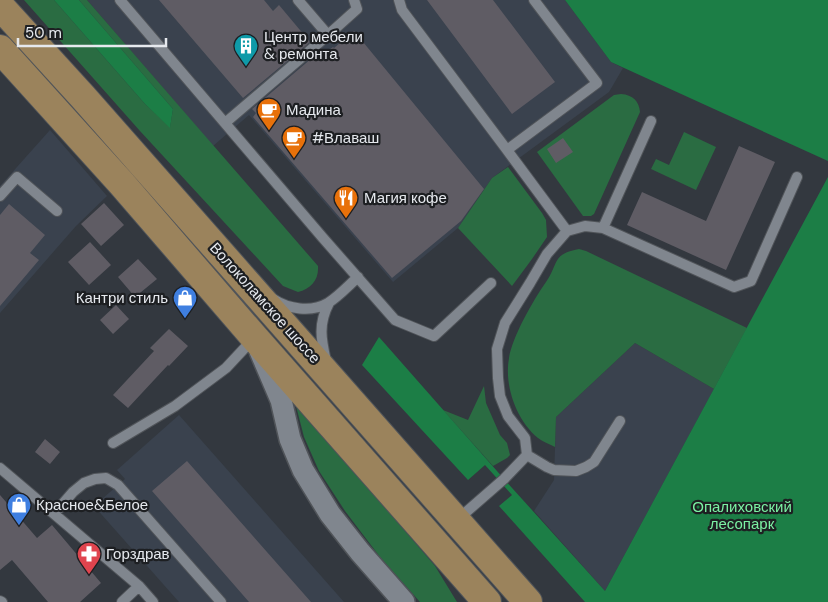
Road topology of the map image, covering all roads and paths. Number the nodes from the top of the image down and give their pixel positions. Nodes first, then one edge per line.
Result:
1 (298, 0) edge
2 (354, 0) edge
3 (399, 0) edge
4 (534, 0) edge
5 (124, 2) edge
6 (0, 6) edge
7 (328, 35) junction
8 (0, 49) edge
9 (651, 120) dead end
10 (224, 123) junction
11 (507, 150) junction
12 (797, 177) dead end
13 (0, 196) edge
14 (57, 211) dead end
15 (603, 228) junction
16 (567, 231) junction
17 (358, 277) junction
18 (245, 281) junction
19 (492, 284) dead end
20 (329, 303) junction
21 (254, 337) junction
22 (341, 388) junction
23 (620, 421) dead end
24 (114, 443) dead end
25 (527, 455) junction
26 (0, 468) edge
27 (54, 514) junction
28 (457, 520) junction
29 (139, 586) junction
30 (122, 602) edge
31 (153, 602) edge
32 (221, 602) edge
33 (404, 602) edge
34 (487, 602) edge
35 (528, 602) edge

1 - 7 lane
2 - 7 lane
3 - 11 lane
4 - 11 lane
5 - 10 lane
6 - 18 main road, Волоколамское шоссе
7 - 10 lane
8 - 21 main road, Волоколамское шоссе
9 - 15 lane
10 - 17 lane
11 - 16 lane
12 - 15 lane
13 - 14 lane
15 - 16 lane
16 - 25 lane
17 - 19 lane
17 - 20 lane
18 - 20 lane
18 - 22 main road, Волоколамское шоссе
20 - 22 lane
21 - 24 lane
21 - 33 street
21 - 34 main road, Волоколамское шоссе
22 - 28 main road, Волоколамское шоссе
23 - 25 lane
25 - 28 lane
26 - 27 lane
27 - 29 lane
27 - 32 lane
28 - 35 main road, Волоколамское шоссе
29 - 30 lane
29 - 31 lane

